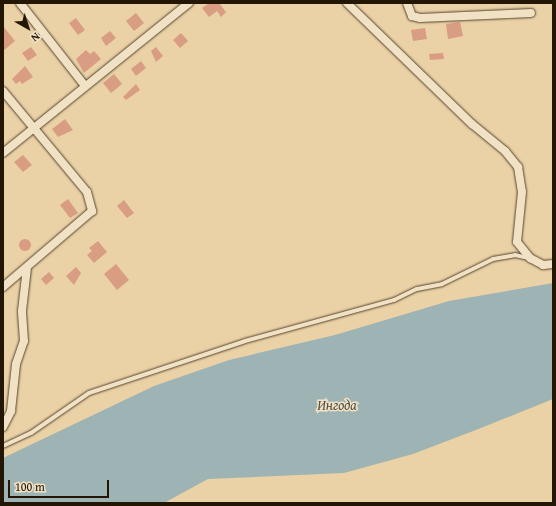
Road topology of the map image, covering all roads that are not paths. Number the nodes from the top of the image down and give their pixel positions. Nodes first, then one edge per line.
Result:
1 (20, 3) edge
2 (189, 3) edge
3 (347, 3) edge
4 (407, 3) edge
5 (531, 13) dead end
6 (85, 86) junction
7 (3, 91) edge
8 (33, 128) junction
9 (3, 153) edge
10 (530, 258) junction
11 (553, 264) edge
12 (27, 268) junction
13 (3, 287) edge
14 (3, 427) edge
15 (3, 446) edge

1 - 6 street
2 - 6 street
3 - 10 street
4 - 5 street
6 - 8 street
7 - 8 street
8 - 9 street
8 - 12 street
10 - 11 street
10 - 15 lane
12 - 13 street
12 - 14 street

